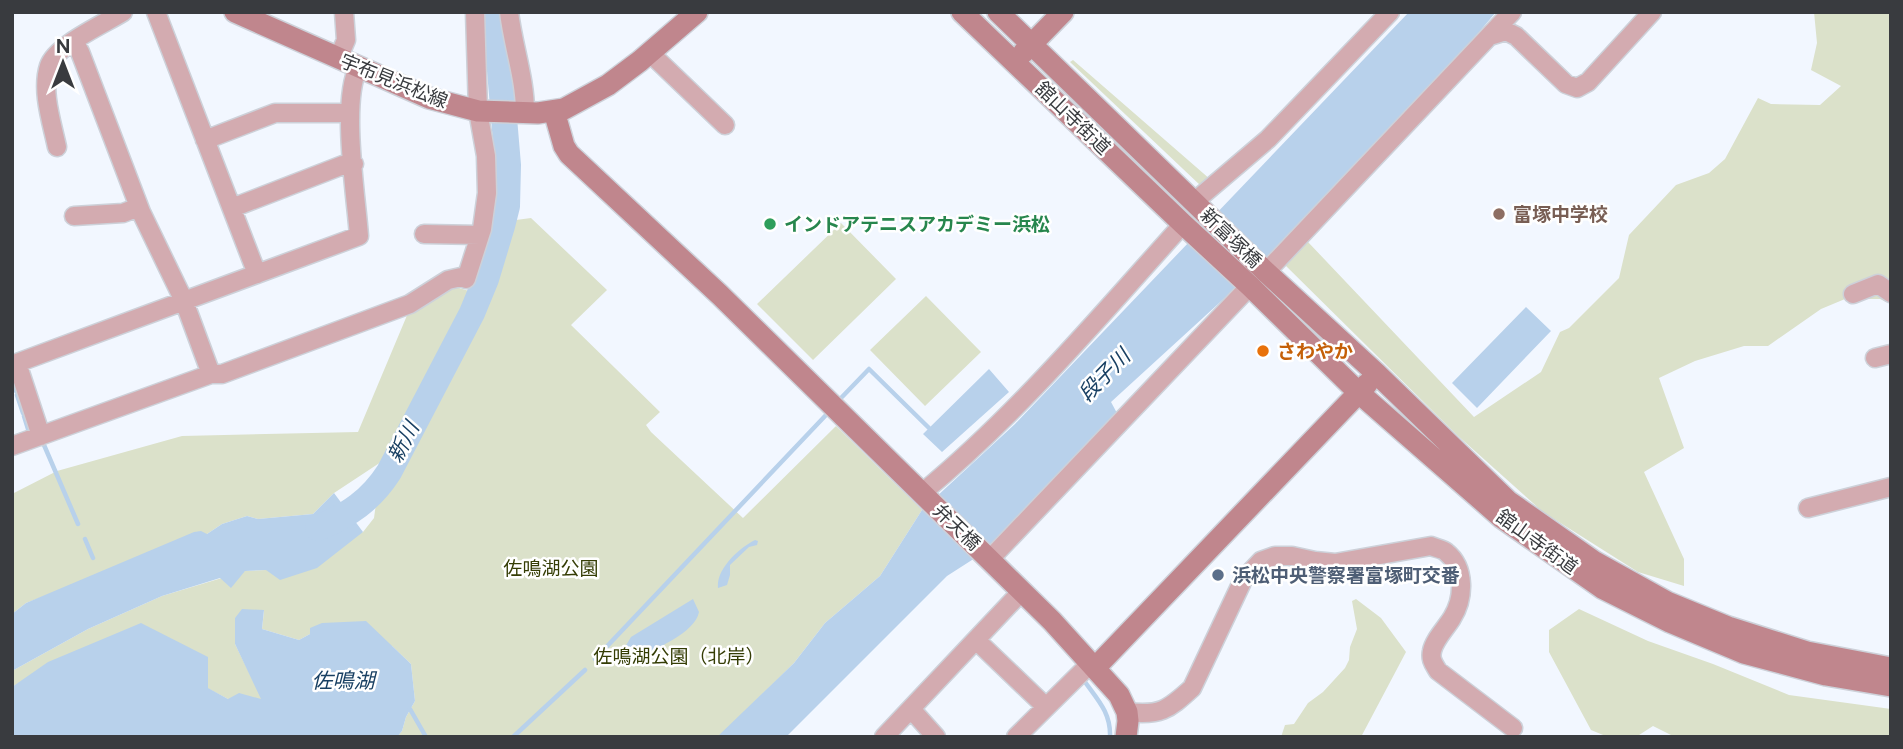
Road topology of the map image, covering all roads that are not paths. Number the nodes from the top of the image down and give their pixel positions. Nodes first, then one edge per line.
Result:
1 (123, 12) edge
2 (156, 12) edge
3 (235, 12) edge
4 (344, 12) edge
5 (475, 12) edge
6 (509, 12) edge
7 (696, 12) edge
8 (962, 12) edge
9 (998, 12) edge
10 (1063, 12) edge
11 (1390, 12) edge
12 (1511, 12) edge
13 (1652, 12) edge
14 (1490, 36) junction
15 (74, 41) junction
16 (1032, 44) junction
17 (650, 53) junction
18 (338, 59) junction
19 (1015, 62) junction
20 (358, 68) junction
21 (554, 111) junction
22 (482, 112) junction
23 (523, 112) junction
24 (350, 113) junction
25 (725, 125) dead end
26 (205, 140) junction
27 (57, 147) dead end
28 (354, 164) junction
29 (1196, 205) junction
30 (139, 207) junction
31 (232, 208) junction
32 (74, 216) dead end
33 (1183, 224) junction
34 (424, 234) dead end
35 (480, 235) junction
36 (257, 274) junction
37 (1258, 279) junction
38 (1891, 292) edge
39 (1853, 295) dead end
40 (184, 301) junction
41 (15, 360) edge
42 (211, 374) junction
43 (1377, 374) junction
44 (1358, 392) junction
45 (41, 436) junction
46 (12, 446) edge
47 (1891, 487) edge
48 (925, 496) junction
49 (1808, 508) dead end
50 (989, 557) junction
51 (1022, 591) junction
52 (976, 640) junction
53 (1891, 667) edge
54 (1085, 670) junction
55 (1891, 686) edge
56 (1045, 706) junction
57 (911, 709) junction
58 (1127, 712) junction
59 (1513, 728) dead end
60 (884, 737) edge
61 (936, 737) edge
62 (1016, 737) edge
63 (1126, 737) edge

1 - 15 street
2 - 26 street
3 - 18 street, 宇布見浜松線
4 - 18 street
5 - 22 street
6 - 23 street
7 - 17 street, 宇布見浜松線
8 - 19 street, 舘山寺街道
9 - 16 street, 舘山寺街道
10 - 16 street
11 - 29 street
12 - 14 street
13 - 14 street
14 - 37 street
15 - 27 street
15 - 30 street
16 - 19 street
16 - 29 street, 舘山寺街道
17 - 21 street, 宇布見浜松線
17 - 25 street
18 - 20 street, 宇布見浜松線
19 - 33 street, 舘山寺街道
20 - 22 street, 宇布見浜松線
20 - 24 street
21 - 23 street, 宇布見浜松線
21 - 48 street, 弁天橋
22 - 23 street, 宇布見浜松線
22 - 35 street
24 - 26 street
24 - 28 street
26 - 31 street
28 - 31 street
28 - 36 street
29 - 37 street, 新富塚橋
30 - 32 street
30 - 40 street
31 - 36 street
33 - 37 street, 新富塚橋
33 - 48 street
34 - 35 street
35 - 42 street
36 - 40 street
37 - 43 street, 舘山寺街道
37 - 44 street, 舘山寺街道
37 - 50 street
38 - 39 street
40 - 41 street
40 - 42 street
41 - 45 street
42 - 45 street
43 - 44 street
43 - 53 street, 舘山寺街道
44 - 54 street
44 - 55 street, 舘山寺街道
45 - 46 street
47 - 49 street
48 - 50 street, 弁天橋
50 - 51 street, 弁天橋
51 - 52 street
51 - 54 street, 弁天橋
52 - 56 street
52 - 57 street
54 - 56 street
54 - 58 street, 弁天橋
56 - 62 street
57 - 60 street
57 - 61 street
58 - 59 street
58 - 63 street

